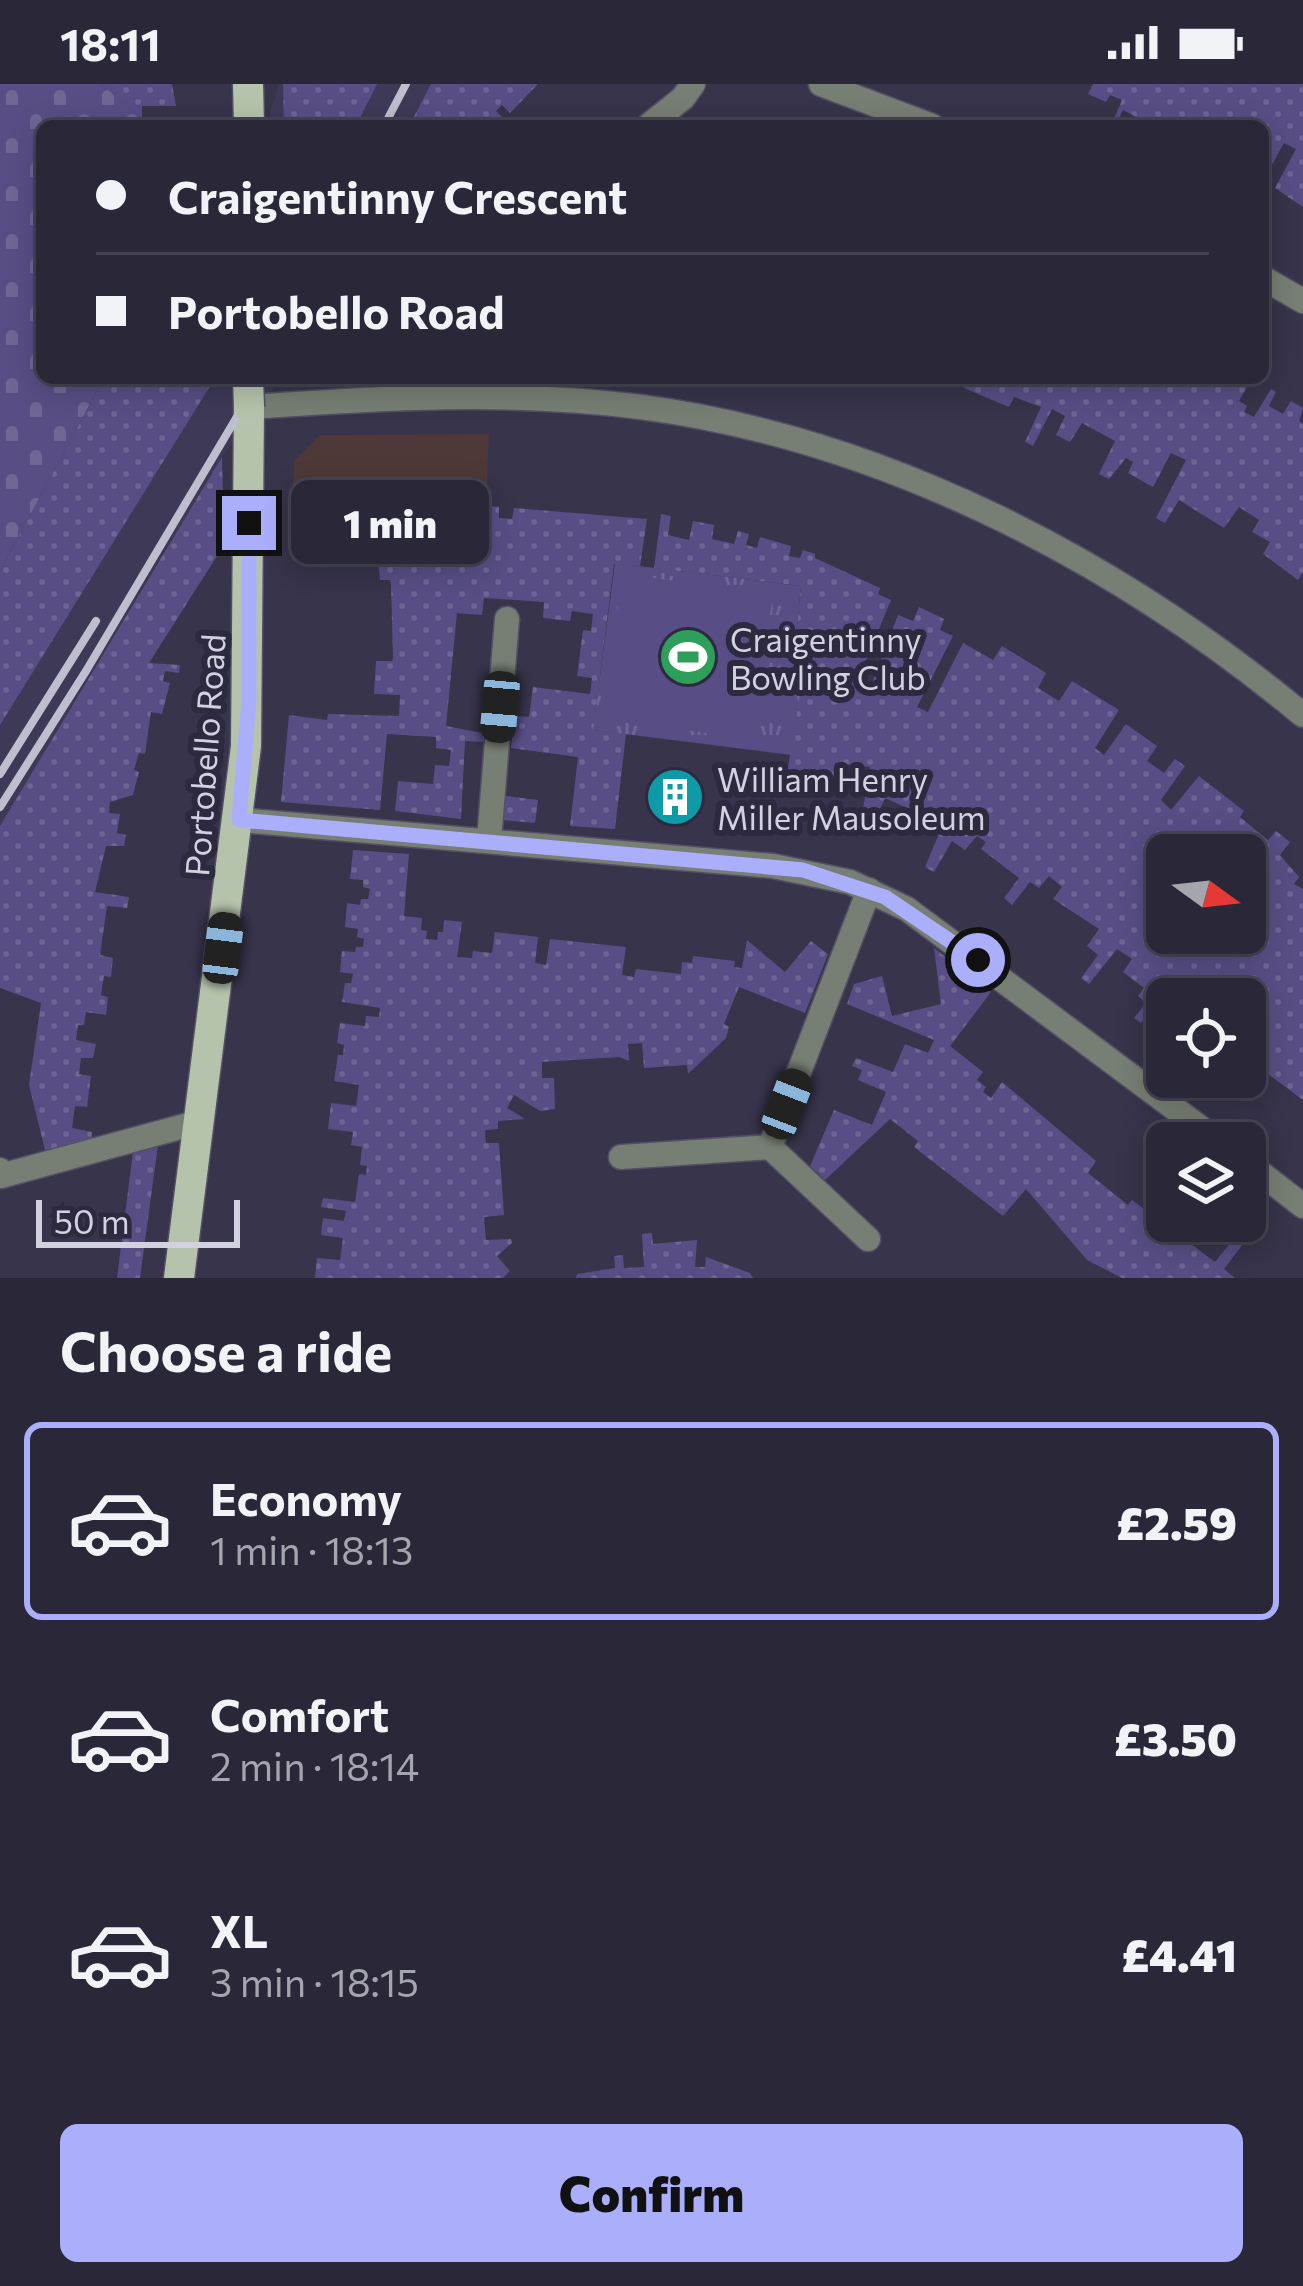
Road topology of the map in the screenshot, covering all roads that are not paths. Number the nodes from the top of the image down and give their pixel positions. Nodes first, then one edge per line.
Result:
1 (248, 84) edge
2 (693, 84) edge
3 (821, 84) edge
4 (248, 120) edge
5 (656, 120) edge
6 (916, 120) edge
7 (1269, 281) edge
8 (1303, 301) edge
9 (375, 388) edge
10 (255, 397) edge
11 (507, 619) dead end
12 (1303, 716) edge
13 (239, 820) junction
14 (489, 840) junction
15 (869, 890) junction
16 (200, 1122) junction
17 (1193, 1122) edge
18 (770, 1147) junction
19 (621, 1157) dead end
20 (1, 1173) edge
21 (1266, 1178) edge
22 (1303, 1206) edge
23 (868, 1238) dead end
24 (179, 1278) edge

1 - 4 main road
2 - 5 street
3 - 6 street
7 - 8 street
9 - 10 street
9 - 12 street
10 - 13 main road, Portobello Road
11 - 14 street
13 - 14 street
13 - 16 main road, Portobello Road
14 - 15 street
15 - 17 street
15 - 18 street
16 - 20 street
16 - 24 main road, Portobello Road
18 - 19 street
18 - 23 street
21 - 22 street

